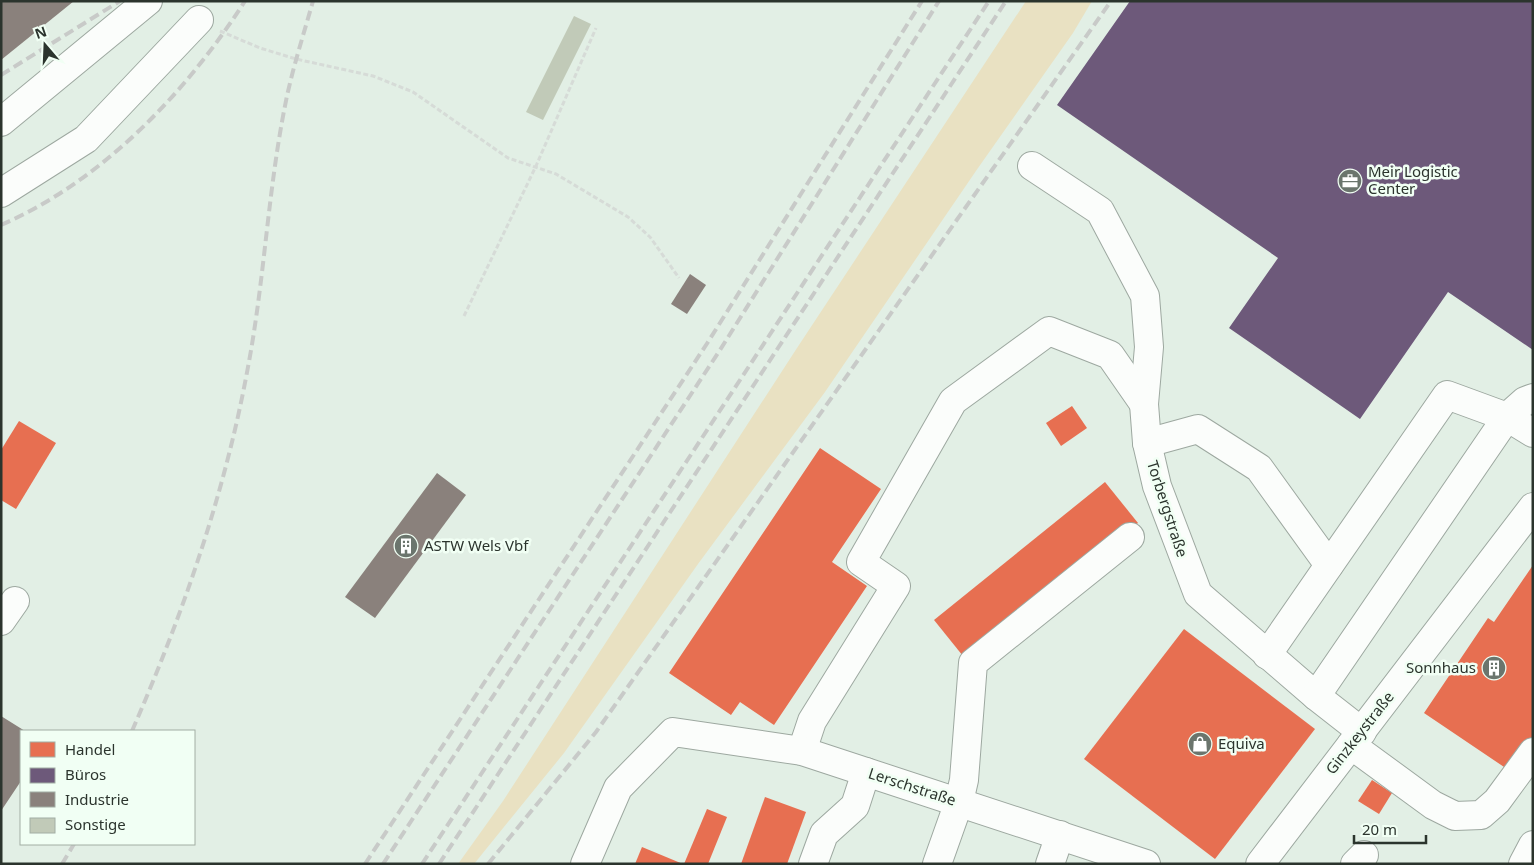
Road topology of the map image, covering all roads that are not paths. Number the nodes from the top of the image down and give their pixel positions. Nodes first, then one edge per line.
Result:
1 (148, 1) edge
2 (200, 20) road end
3 (1, 122) edge
4 (1032, 166) dead end
5 (1, 193) edge
6 (1533, 398) edge
7 (1144, 404) junction
8 (1507, 417) junction
9 (1533, 433) edge
10 (1147, 443) junction
11 (1533, 508) edge
12 (1130, 537) dead end
13 (1329, 565) junction
14 (1267, 655) junction
15 (1316, 696) junction
16 (1356, 739) junction
17 (802, 751) junction
18 (1533, 752) edge
19 (866, 772) junction
20 (959, 802) junction
21 (1060, 835) junction
22 (1533, 845) edge
23 (585, 864) edge
24 (813, 864) edge
25 (937, 864) edge
26 (1050, 864) edge
27 (1146, 864) edge
28 (1260, 864) edge
29 (1523, 864) edge

1 - 3 street
2 - 5 street
4 - 7 street, Torbergstraße
6 - 8 street
7 - 10 street, Torbergstraße
7 - 17 street
8 - 9 street
8 - 13 street
8 - 15 street
10 - 13 street
10 - 14 street, Torbergstraße
11 - 16 street, Ginzkeystraße
12 - 20 street
13 - 14 street
14 - 15 street, Torbergstraße
15 - 16 street, Torbergstraße
16 - 18 street, Torbergstraße
16 - 28 street, Ginzkeystraße
17 - 19 street, Lerschstraße
17 - 23 street, Lerschstraße
19 - 20 street, Lerschstraße
19 - 24 street
20 - 21 street, Lerschstraße
20 - 25 street
21 - 26 street
21 - 27 street, Lerschstraße
22 - 29 street

